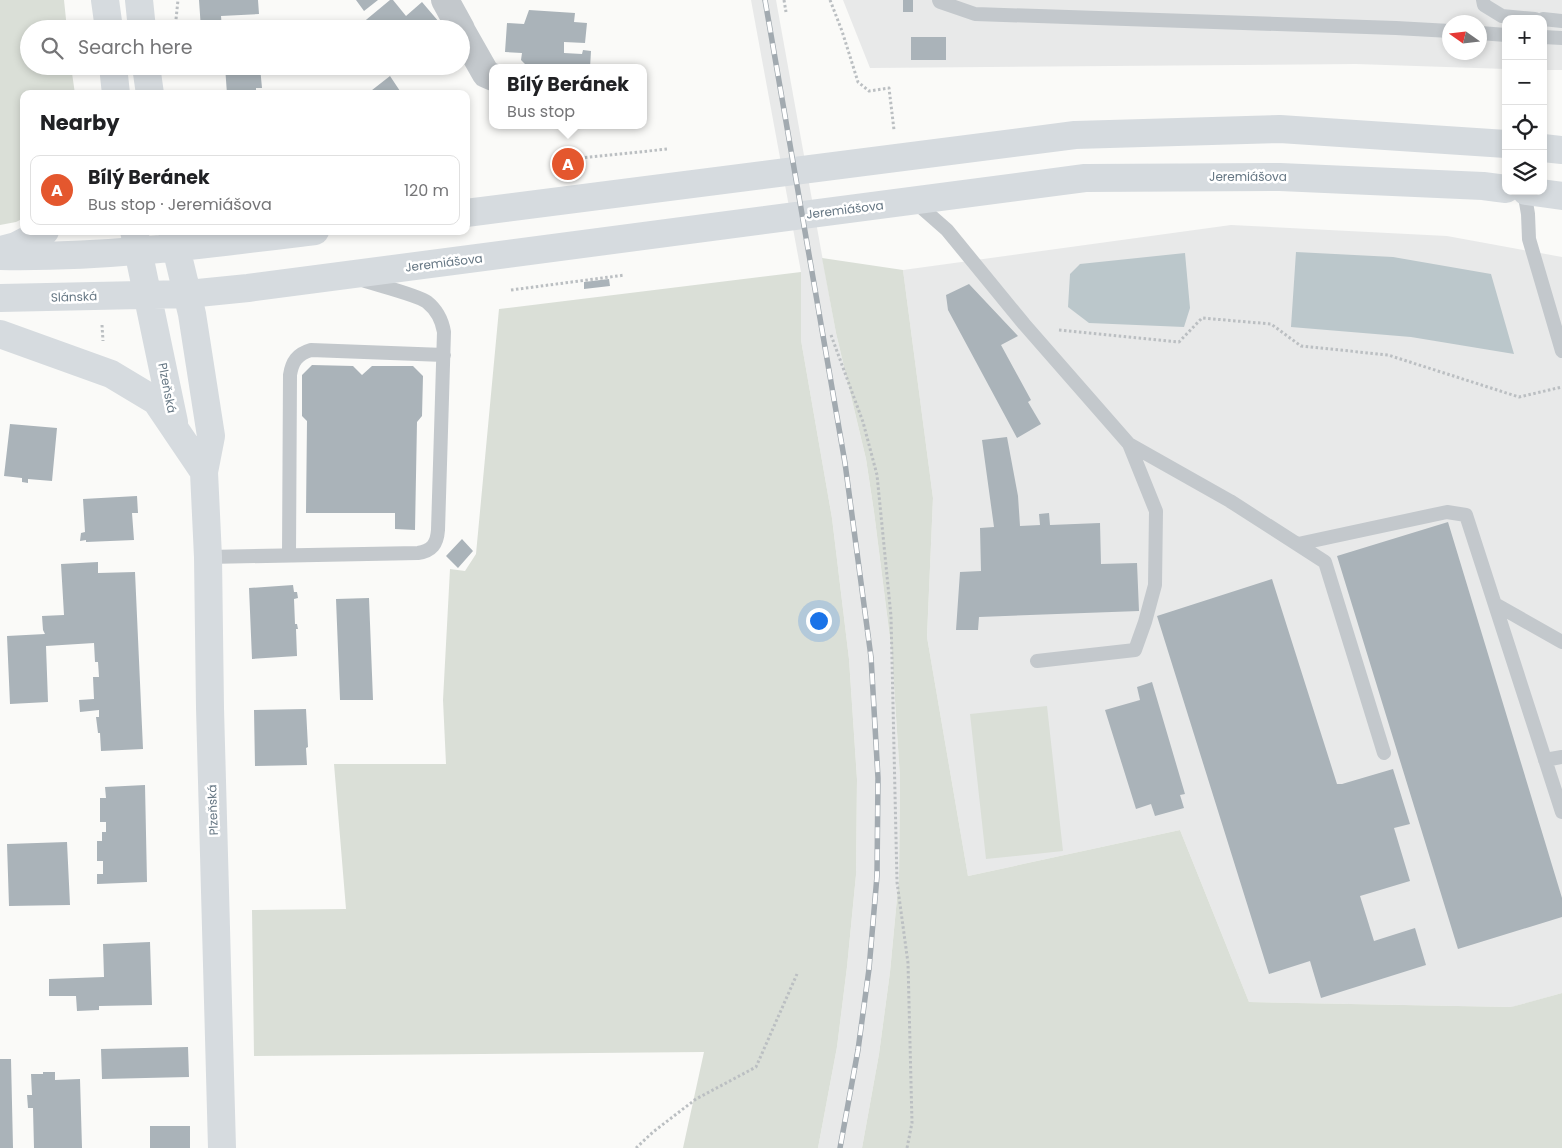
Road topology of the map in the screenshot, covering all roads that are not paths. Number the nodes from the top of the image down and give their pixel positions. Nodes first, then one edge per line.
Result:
1 (105, 0) edge
2 (139, 0) edge
3 (445, 0) edge
4 (938, 0) edge
5 (1484, 0) edge
6 (1502, 16) edge
7 (1547, 19) edge
8 (104, 20) edge
9 (108, 20) edge
10 (141, 20) edge
11 (456, 20) edge
12 (1562, 21) edge
13 (1442, 31) edge
14 (1487, 34) edge
15 (1502, 35) edge
16 (1547, 37) edge
17 (1562, 38) edge
18 (470, 45) edge
19 (101, 75) edge
20 (114, 75) edge
21 (147, 75) edge
22 (489, 75) edge
23 (100, 90) edge
24 (116, 90) edge
25 (149, 90) edge
26 (1502, 144) edge
27 (1547, 148) edge
28 (1562, 150) edge
29 (1502, 188) edge
30 (1547, 194) edge
31 (1526, 195) edge
32 (1562, 196) edge
33 (914, 201) junction
34 (470, 212) edge
35 (37, 235) edge
36 (244, 235) edge
37 (174, 239) edge
38 (136, 241) edge
39 (0, 250) edge
40 (0, 256) edge
41 (346, 276) junction
42 (188, 294) junction
43 (148, 295) junction
44 (0, 298) edge
45 (0, 334) edge
46 (1562, 351) edge
47 (444, 355) junction
48 (176, 431) junction
49 (1129, 444) junction
50 (204, 472) junction
51 (1298, 544) junction
52 (289, 555) junction
53 (208, 557) junction
54 (1495, 604) junction
55 (1562, 642) edge
56 (1037, 661) dead end
57 (1384, 753) dead end
58 (1562, 757) edge
59 (1545, 760) junction
60 (1562, 812) edge
61 (222, 1148) edge

1 - 8 main road
1 - 9 main road
2 - 10 main road
3 - 11 street
4 - 13 lane
5 - 6 lane
7 - 12 lane
14 - 15 lane
16 - 17 lane
18 - 22 street
19 - 23 main road
20 - 24 main road
21 - 25 main road
26 - 34 main road
27 - 28 main road
29 - 33 main road, Jeremiášova
30 - 32 main road
31 - 46 lane
33 - 41 main road, Jeremiášova
33 - 49 lane
35 - 39 main road
36 - 37 main road
37 - 38 main road
37 - 42 main road, Plzeňská
38 - 40 main road
38 - 43 main road, Plzeňská
41 - 42 main road, Jeremiášova
41 - 47 lane
42 - 43 main road
42 - 50 main road, Plzeňská
43 - 44 main road, Slánská
43 - 48 main road, Plzeňská
45 - 48 main road
47 - 52 lane
47 - 52 lane
48 - 50 main road, Plzeňská
49 - 51 lane
49 - 56 lane
50 - 53 main road, Plzeňská
51 - 54 lane
51 - 57 lane
52 - 53 lane
53 - 61 main road, Plzeňská
54 - 55 lane
54 - 59 lane
58 - 59 lane
59 - 60 lane

